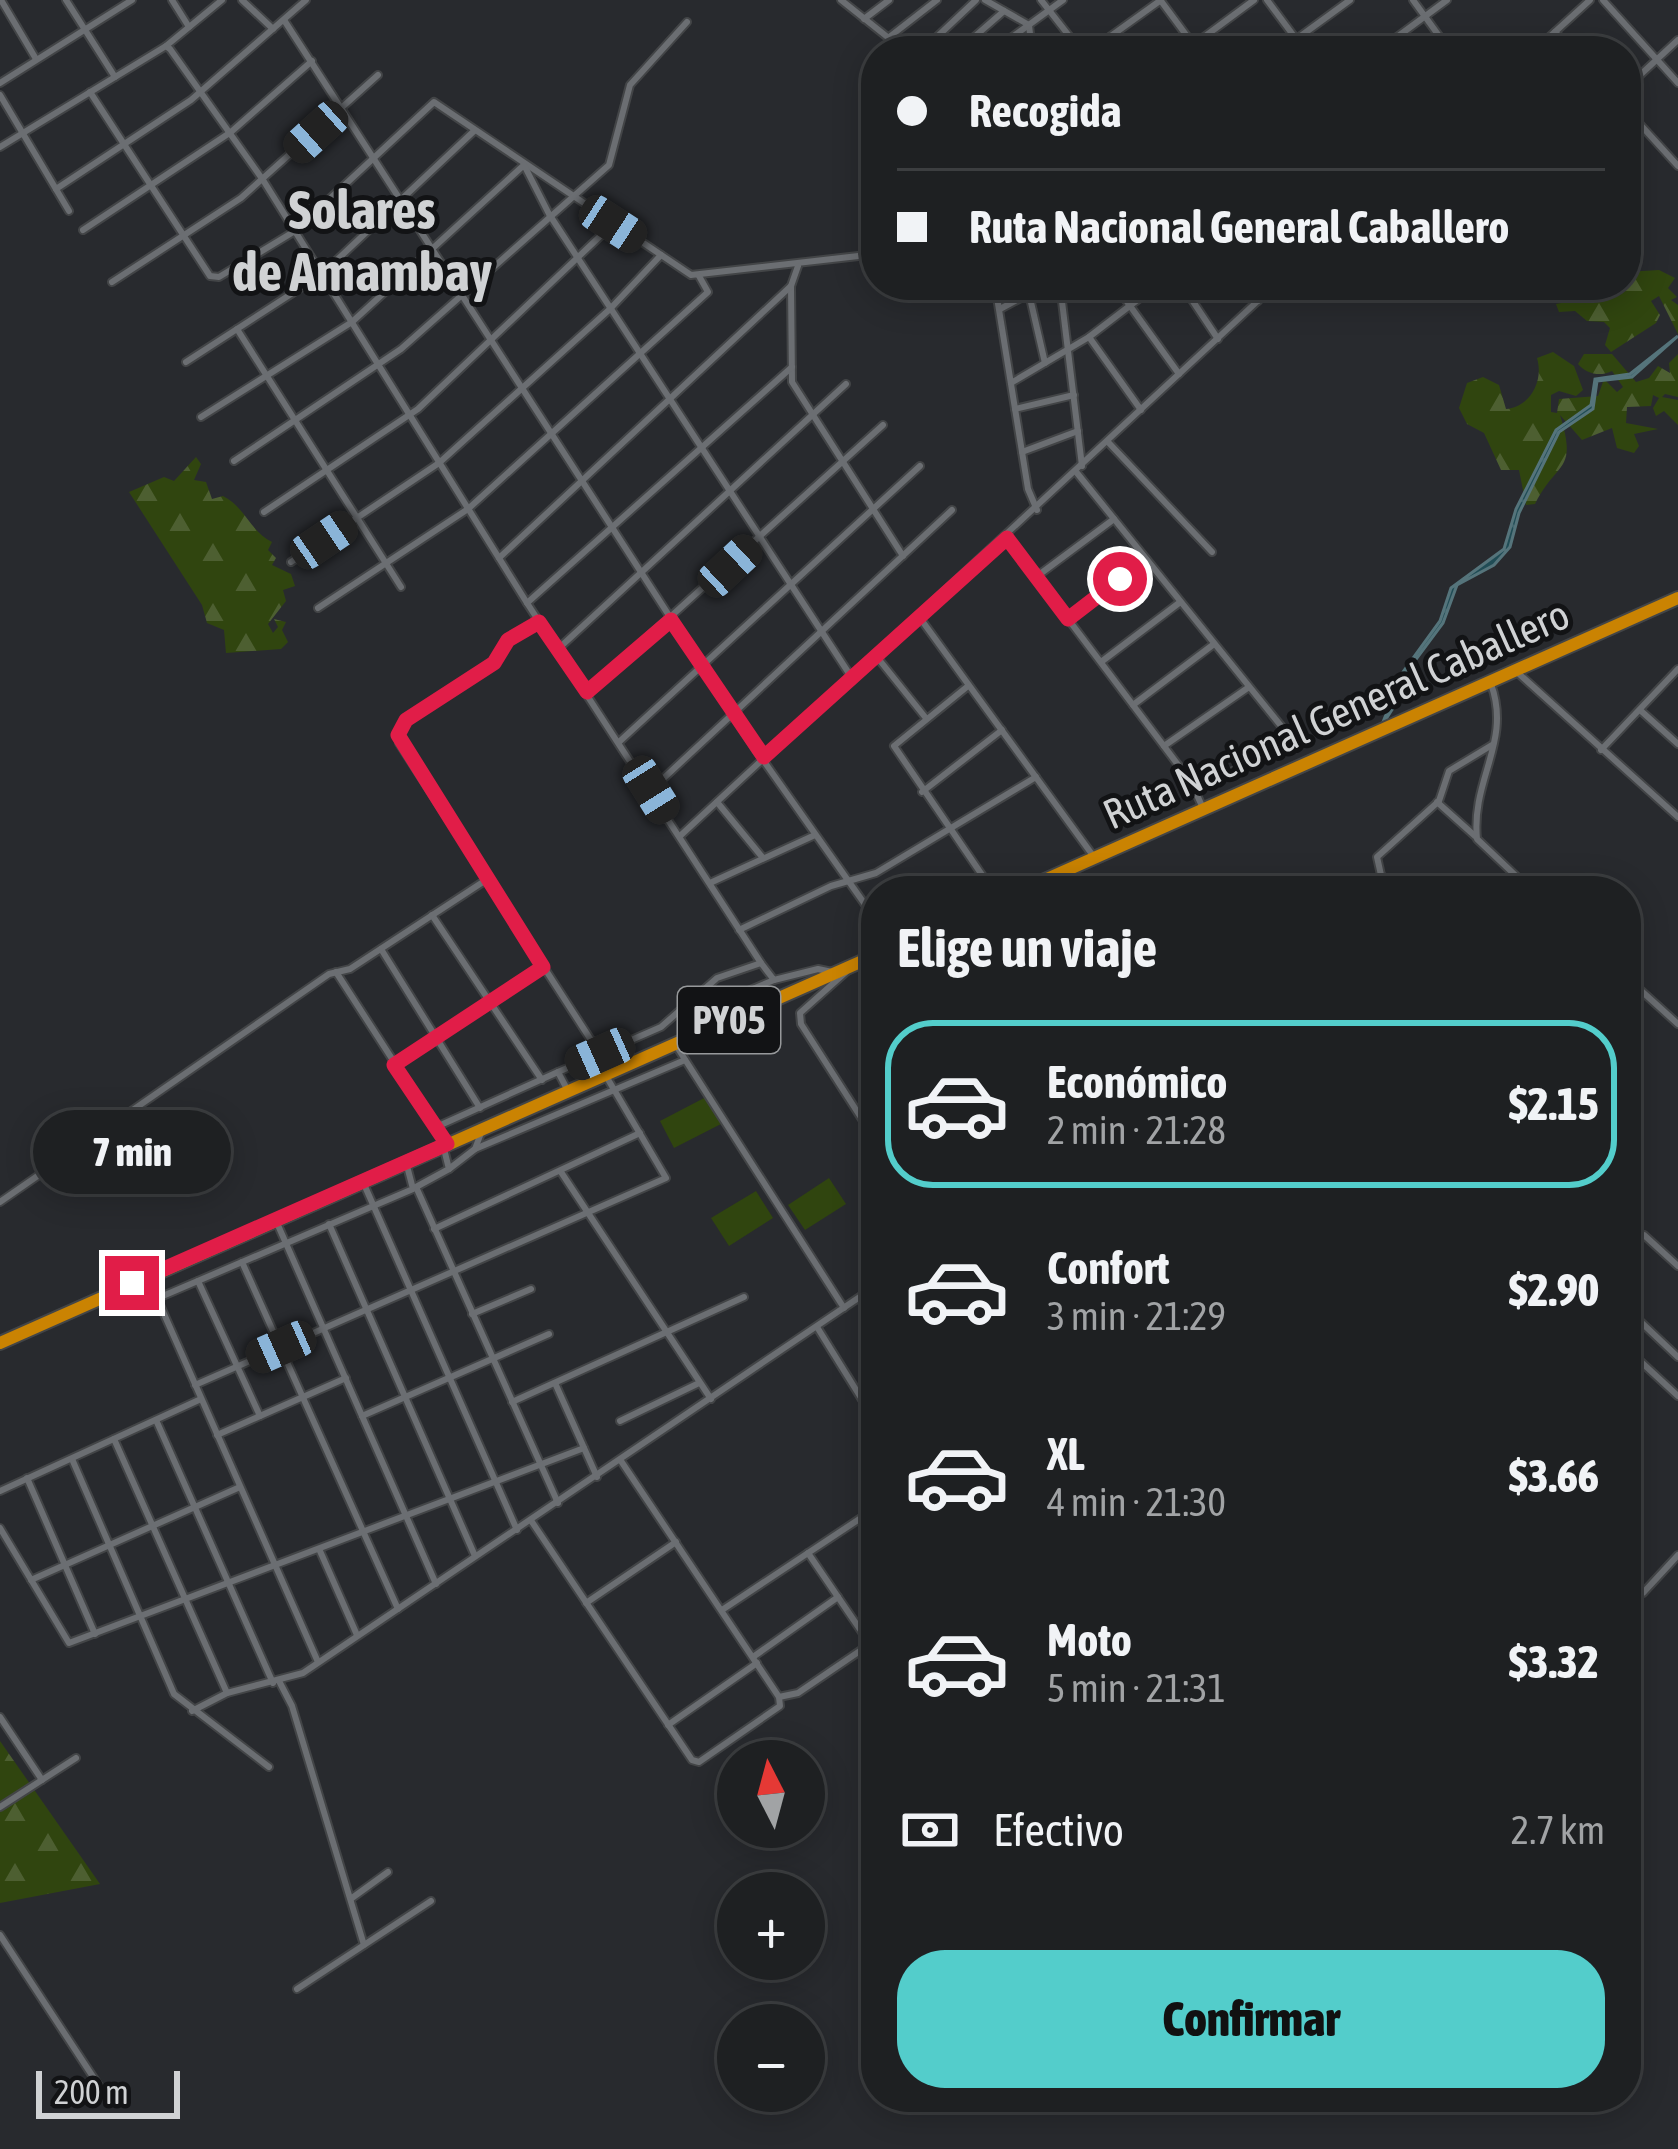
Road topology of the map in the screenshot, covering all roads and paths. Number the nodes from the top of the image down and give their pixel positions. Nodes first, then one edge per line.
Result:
1 (1, 0) edge
2 (66, 0) edge
3 (172, 0) edge
4 (222, 0) edge
5 (242, 0) edge
6 (306, 0) edge
7 (842, 0) edge
8 (889, 0) edge
9 (937, 0) edge
10 (976, 0) edge
11 (986, 0) edge
12 (1042, 0) edge
13 (1063, 0) edge
14 (1161, 0) edge
15 (1254, 0) edge
16 (1267, 0) edge
17 (1350, 0) edge
18 (1413, 0) edge
19 (1447, 0) edge
20 (1590, 0) edge
21 (1603, 0) edge
22 (128, 1) edge
23 (1049, 10) junction
24 (1004, 11) junction
25 (1424, 16) junction
26 (864, 19) junction
27 (284, 20) junction
28 (688, 22) dead end
29 (1029, 25) junction
30 (190, 28) junction
31 (84, 29) junction
32 (273, 29) junction
33 (1556, 32) junction
34 (885, 36) edge
35 (890, 36) edge
36 (938, 36) edge
37 (975, 36) edge
38 (1014, 36) edge
39 (1030, 36) edge
40 (1069, 36) edge
41 (1111, 36) edge
42 (1187, 36) edge
43 (1210, 36) edge
44 (1294, 36) edge
45 (1300, 36) edge
46 (1398, 36) edge
47 (1439, 36) edge
48 (1551, 36) edge
49 (1560, 36) edge
50 (1635, 36) edge
51 (1678, 40) edge
52 (1641, 42) edge
53 (166, 46) junction
54 (36, 60) junction
55 (1657, 60) junction
56 (312, 61) junction
57 (1641, 74) edge
58 (378, 75) dead end
59 (116, 76) junction
60 (0, 83) edge
61 (1678, 83) edge
62 (203, 89) junction
63 (90, 92) junction
64 (0, 95) edge
65 (342, 108) junction
66 (1641, 125) edge
67 (231, 131) junction
68 (474, 131) junction
69 (22, 133) junction
70 (123, 146) junction
71 (0, 147) edge
72 (373, 155) junction
73 (1677, 162) edge
74 (524, 165) junction
75 (263, 180) junction
76 (149, 187) junction
77 (56, 190) junction
78 (573, 198) junction
79 (401, 200) junction
80 (69, 211) dead end
81 (549, 214) junction
82 (613, 224) junction
83 (83, 230) dead end
84 (295, 231) junction
85 (182, 237) junction
86 (433, 249) junction
87 (661, 255) junction
88 (861, 256) edge
89 (578, 258) junction
90 (798, 266) junction
91 (322, 274) junction
92 (699, 277) junction
93 (112, 282) dead end
94 (791, 286) junction
95 (461, 292) junction
96 (998, 300) edge
97 (1012, 300) edge
98 (1031, 300) edge
99 (1062, 300) edge
100 (1126, 300) edge
101 (1137, 300) edge
102 (1192, 300) edge
103 (1258, 301) edge
104 (1130, 305) junction
105 (610, 309) junction
106 (999, 309) junction
107 (352, 322) junction
108 (237, 328) junction
109 (1089, 337) junction
110 (491, 339) junction
111 (1218, 339) junction
112 (638, 350) junction
113 (1068, 350) junction
114 (186, 362) dead end
115 (1045, 364) junction
116 (380, 366) junction
117 (791, 367) junction
118 (266, 374) junction
119 (1179, 374) junction
120 (1011, 383) junction
121 (846, 384) dead end
122 (522, 388) junction
123 (1074, 394) junction
124 (670, 400) junction
125 (1015, 409) junction
126 (1141, 410) junction
127 (410, 415) junction
128 (810, 416) junction
129 (201, 417) dead end
130 (297, 423) junction
131 (883, 425) dead end
132 (1078, 431) junction
133 (551, 432) junction
134 (1108, 442) junction
135 (701, 449) junction
136 (1022, 452) junction
137 (841, 460) junction
138 (233, 461) dead end
139 (440, 463) junction
140 (920, 466) dead end
141 (327, 470) junction
142 (1079, 470) junction
143 (580, 478) junction
144 (729, 491) junction
145 (468, 509) junction
146 (873, 510) junction
147 (952, 510) dead end
148 (1036, 510) junction
149 (263, 512) dead end
150 (358, 518) junction
151 (1114, 519) junction
152 (613, 529) junction
153 (759, 538) junction
154 (1007, 538) junction
155 (1212, 552) dead end
156 (903, 556) junction
157 (499, 558) junction
158 (1147, 559) junction
159 (291, 562) dead end
160 (386, 563) junction
161 (641, 573) junction
162 (1036, 577) junction
163 (401, 587) dead end
164 (790, 587) junction
165 (1678, 598) edge
166 (1181, 602) junction
167 (527, 603) junction
168 (318, 608) dead end
169 (920, 618) junction
170 (1068, 619) junction
171 (671, 620) junction
172 (539, 622) junction
173 (822, 632) junction
174 (1214, 644) junction
175 (558, 650) junction
176 (877, 657) junction
177 (1101, 662) junction
178 (702, 667) junction
179 (1678, 669) edge
180 (1515, 671) junction
181 (852, 678) junction
182 (1490, 682) junction
183 (969, 685) junction
184 (1250, 687) junction
185 (587, 692) junction
186 (1133, 705) junction
187 (1640, 710) junction
188 (734, 716) junction
189 (925, 717) junction
190 (1002, 730) junction
191 (620, 742) junction
192 (1495, 742) junction
193 (1678, 744) edge
194 (1164, 746) junction
195 (1601, 750) junction
196 (764, 757) junction
197 (1233, 771) junction
198 (1036, 777) junction
199 (1194, 787) junction
200 (651, 790) junction
201 (922, 792) junction
202 (1246, 792) junction
203 (717, 802) junction
204 (1437, 802) junction
205 (1204, 810) junction
206 (1678, 818) edge
207 (951, 832) junction
208 (680, 836) junction
209 (815, 836) junction
210 (1478, 838) junction
211 (1095, 857) junction
212 (763, 858) junction
213 (866, 876) edge
214 (983, 876) edge
215 (1053, 876) edge
216 (1382, 876) edge
217 (1517, 876) edge
218 (861, 878) edge
219 (487, 880) junction
220 (710, 883) junction
221 (852, 883) junction
222 (861, 897) edge
223 (432, 915) junction
224 (739, 930) junction
225 (380, 949) junction
226 (861, 962) edge
227 (761, 963) junction
228 (853, 965) junction
229 (543, 967) junction
230 (337, 971) junction
231 (747, 971) junction
232 (836, 973) junction
233 (771, 981) junction
234 (1641, 991) edge
235 (702, 993) junction
236 (491, 1003) junction
237 (1678, 1024) edge
238 (691, 1031) junction
239 (437, 1035) junction
240 (675, 1044) junction
241 (600, 1054) junction
242 (685, 1060) junction
243 (394, 1065) junction
244 (558, 1072) junction
245 (606, 1076) junction
246 (542, 1080) junction
247 (614, 1089) junction
248 (567, 1092) junction
249 (480, 1108) junction
250 (861, 1118) edge
251 (433, 1128) junction
252 (483, 1129) junction
253 (640, 1133) junction
254 (445, 1145) junction
255 (475, 1149) junction
256 (405, 1163) junction
257 (449, 1169) junction
258 (561, 1172) junction
259 (363, 1182) junction
260 (416, 1187) junction
261 (0, 1202) edge
262 (374, 1205) junction
263 (586, 1213) junction
264 (276, 1220) junction
265 (329, 1225) junction
266 (434, 1228) junction
267 (1641, 1237) edge
268 (286, 1243) junction
269 (242, 1262) junction
270 (1678, 1267) edge
271 (453, 1270) junction
272 (148, 1277) junction
273 (198, 1281) junction
274 (410, 1289) junction
275 (531, 1289) dead end
276 (861, 1296) edge
277 (157, 1298) junction
278 (744, 1298) dead end
279 (844, 1308) junction
280 (367, 1309) junction
281 (472, 1314) junction
282 (1641, 1322) edge
283 (818, 1327) junction
284 (323, 1328) junction
285 (664, 1333) junction
286 (548, 1334) dead end
287 (0, 1342) edge
288 (281, 1347) junction
289 (1678, 1357) edge
290 (493, 1359) junction
291 (1641, 1362) edge
292 (237, 1366) junction
293 (346, 1378) junction
294 (450, 1378) junction
295 (555, 1383) junction
296 (697, 1384) junction
297 (195, 1385) junction
298 (1678, 1396) edge
299 (303, 1397) junction
300 (405, 1397) junction
301 (861, 1397) edge
302 (202, 1399) junction
303 (712, 1400) junction
304 (512, 1402) junction
305 (362, 1415) junction
306 (260, 1416) junction
307 (156, 1420) junction
308 (620, 1421) dead end
309 (218, 1435) junction
310 (115, 1439) junction
311 (584, 1448) junction
312 (72, 1459) junction
313 (621, 1461) junction
314 (542, 1466) junction
315 (597, 1477) junction
316 (27, 1478) junction
317 (496, 1483) junction
318 (240, 1487) junction
319 (0, 1491) edge
320 (450, 1501) junction
321 (558, 1503) junction
322 (194, 1508) junction
323 (407, 1517) junction
324 (861, 1518) edge
325 (531, 1521) junction
326 (154, 1526) junction
327 (0, 1528) edge
328 (517, 1530) junction
329 (364, 1534) junction
330 (676, 1542) junction
331 (109, 1545) junction
332 (320, 1551) junction
333 (808, 1553) junction
334 (1678, 1555) edge
335 (475, 1558) junction
336 (66, 1564) junction
337 (276, 1568) junction
338 (31, 1580) junction
339 (436, 1584) junction
340 (228, 1587) junction
341 (1641, 1593) edge
342 (838, 1597) junction
343 (187, 1602) junction
344 (586, 1603) junction
345 (398, 1609) junction
346 (722, 1610) junction
347 (141, 1618) junction
348 (861, 1627) edge
349 (95, 1634) junction
350 (357, 1636) junction
351 (861, 1650) edge
352 (755, 1660) junction
353 (318, 1662) junction
354 (276, 1682) junction
355 (227, 1693) junction
356 (779, 1697) junction
357 (192, 1711) junction
358 (0, 1717) edge
359 (668, 1725) junction
360 (76, 1758) dead end
361 (269, 1767) dead end
362 (42, 1780) junction
363 (0, 1807) edge
364 (388, 1872) dead end
365 (352, 1898) junction
366 (431, 1900) dead end
367 (0, 1935) edge
368 (364, 1945) junction
369 (297, 1990) dead end
370 (104, 2092) dead end

1 - 54 street
2 - 31 street
3 - 30 street
4 - 30 street
5 - 32 street
6 - 27 street
7 - 26 street
8 - 26 street
9 - 35 street
10 - 36 street
11 - 24 street
12 - 23 street
13 - 23 street
14 - 41 street
14 - 42 street
15 - 43 street
16 - 44 street
17 - 45 street
18 - 25 street
19 - 25 street
20 - 33 street
21 - 50 street
22 - 31 street
23 - 29 street
23 - 40 street
24 - 29 street
24 - 37 street
25 - 46 street
25 - 47 street
26 - 34 street
27 - 32 street
27 - 56 street
28 - 78 street
29 - 38 street
29 - 39 street
30 - 53 street
31 - 54 street
31 - 59 street
32 - 62 street
33 - 48 street
33 - 49 street
51 - 55 street
52 - 55 street
53 - 59 street
53 - 62 street
54 - 60 street
55 - 57 street
55 - 61 street
56 - 65 street
56 - 67 street
58 - 65 street
59 - 63 street
62 - 67 street
62 - 70 street
63 - 69 street
63 - 70 street
64 - 69 street
65 - 72 street
65 - 75 street
66 - 73 street
67 - 75 street
67 - 76 street
68 - 72 street
68 - 74 street
68 - 79 street
69 - 71 street
69 - 77 street
70 - 76 street
70 - 77 street
72 - 79 street
72 - 84 street
74 - 78 street
74 - 81 street
74 - 86 street
75 - 84 street
75 - 85 street
76 - 83 street
76 - 85 street
77 - 80 street
78 - 81 street
78 - 82 street
79 - 86 street
79 - 91 street
81 - 89 street
81 - 95 street
82 - 87 street
82 - 89 street
84 - 85 street
84 - 91 street
85 - 93 street
86 - 95 street
86 - 107 street
87 - 92 street
87 - 105 street
88 - 90 street
89 - 105 street
89 - 110 street
90 - 92 street
90 - 94 street
91 - 107 street
91 - 108 street
92 - 112 street
94 - 117 street
94 - 124 street
95 - 110 street
95 - 116 street
96 - 106 street
97 - 106 street
98 - 115 street
99 - 113 street
100 - 104 street
101 - 104 street
102 - 111 street
103 - 111 street
104 - 109 street
104 - 119 street
105 - 112 street
105 - 122 street
106 - 120 street
107 - 116 street
107 - 118 street
108 - 114 street
108 - 118 street
109 - 113 street
109 - 126 street
110 - 122 street
110 - 127 street
111 - 119 street
112 - 124 street
112 - 133 street
113 - 115 street
113 - 123 street
115 - 120 street
116 - 127 street
116 - 130 street
117 - 128 street
117 - 135 street
118 - 129 street
118 - 130 street
119 - 126 street
120 - 125 street
121 - 128 street
122 - 133 street
122 - 139 street
123 - 125 street
123 - 132 street
124 - 135 street
124 - 143 street
125 - 136 street
126 - 134 street
127 - 139 street
127 - 141 street
128 - 137 street
128 - 144 street
130 - 138 street
130 - 141 street
131 - 137 street
132 - 136 street
132 - 142 street
133 - 143 street
133 - 145 street
134 - 142 street
134 - 155 street
135 - 144 street
135 - 152 street
136 - 148 street
137 - 146 street
137 - 153 street
139 - 145 street
139 - 150 street
140 - 146 street
141 - 149 street
141 - 150 street
142 - 148 street
142 - 151 street
143 - 152 street
143 - 157 street
144 - 153 street
144 - 161 street
145 - 157 street
145 - 160 street
146 - 156 street
146 - 164 street
147 - 156 street
148 - 154 street
150 - 159 street
150 - 160 street
151 - 158 street
151 - 162 street
152 - 161 street
152 - 167 street
153 - 164 street
153 - 171 street
154 - 162 street
154 - 169 street
156 - 173 street
157 - 167 street
158 - 166 street
158 - 170 street
160 - 163 street
160 - 168 street
161 - 171 street
161 - 175 street
162 - 170 street
164 - 173 street
164 - 178 street
165 - 180 highway, Ruta Nacional General Caballero
166 - 174 street
166 - 177 street
167 - 172 street
169 - 176 street
169 - 183 street
170 - 177 street
171 - 178 street
171 - 185 street
172 - 175 street
172 - 219 street
173 - 181 street
173 - 188 street
174 - 184 street
174 - 186 street
175 - 185 street
176 - 181 street
176 - 189 street
177 - 186 street
178 - 188 street
178 - 191 street
179 - 187 street
180 - 182 highway, Ruta Nacional General Caballero
180 - 195 street
181 - 196 street
182 - 192 street
182 - 202 highway, Ruta Nacional General Caballero
183 - 189 street
183 - 190 street
184 - 194 street
184 - 197 street
185 - 191 street
186 - 194 street
187 - 193 street
187 - 195 street
188 - 196 street
188 - 200 street
189 - 201 street
190 - 198 street
190 - 201 street
191 - 200 street
192 - 204 street
192 - 210 street
194 - 199 street
195 - 206 street
196 - 203 street
196 - 209 street
197 - 199 street
197 - 202 street
198 - 207 street
198 - 211 street
199 - 205 street
200 - 208 street
201 - 207 street
202 - 205 highway, Ruta Nacional General Caballero
203 - 208 street
203 - 212 street
204 - 210 street
204 - 216 street
205 - 211 highway, Ruta Nacional General Caballero
207 - 213 street
207 - 214 street
208 - 220 street
209 - 212 street
209 - 221 street
210 - 217 street
211 - 215 highway, Ruta Nacional General Caballero
212 - 220 street
218 - 221 street
219 - 223 street
219 - 229 street
220 - 224 street
221 - 222 street
221 - 224 street
223 - 225 street
223 - 236 street
224 - 227 street
225 - 230 street
225 - 239 street
226 - 228 highway, PY05
227 - 231 street
227 - 233 street
228 - 232 highway, PY05
228 - 250 street
229 - 236 street
229 - 241 street
230 - 243 street
230 - 261 street
231 - 233 street
231 - 235 street
232 - 233 street
232 - 238 highway, PY05
233 - 238 street
234 - 237 street
235 - 238 street
235 - 241 street
236 - 239 street
236 - 246 street
238 - 240 highway, PY05
239 - 243 street
239 - 249 street
240 - 242 street
240 - 245 highway, PY05
241 - 244 street
241 - 245 street
242 - 247 street
242 - 279 street
243 - 251 street
244 - 246 street
244 - 248 street
245 - 247 street
245 - 248 highway, PY05
246 - 249 street
247 - 253 street
247 - 255 street
248 - 252 highway, PY05
249 - 251 street
251 - 254 street
252 - 254 highway, PY05
252 - 255 street
253 - 258 street
253 - 263 street
254 - 256 highway, PY05
254 - 257 street
255 - 257 street
256 - 259 highway, PY05
256 - 260 street
257 - 260 street
258 - 263 street
258 - 266 street
259 - 262 street
259 - 264 highway, PY05
260 - 262 street
260 - 266 street
262 - 265 street
262 - 274 street
263 - 271 street
263 - 285 street
264 - 268 street
264 - 272 highway, PY05
265 - 268 street
265 - 280 street
266 - 271 street
267 - 270 street
268 - 269 street
268 - 284 street
269 - 273 street
269 - 288 street
271 - 274 street
271 - 281 street
272 - 277 street
272 - 287 highway, PY05
273 - 277 street
273 - 292 street
274 - 280 street
274 - 294 street
275 - 281 street
276 - 279 street
277 - 297 street
278 - 285 street
279 - 283 street
280 - 284 street
280 - 300 street
281 - 290 street
282 - 289 street
283 - 301 street
283 - 303 street
284 - 288 street
284 - 293 street
285 - 295 street
285 - 296 street
286 - 290 street
288 - 292 street
288 - 299 street
290 - 294 street
290 - 304 street
291 - 298 street
292 - 297 street
292 - 306 street
293 - 299 street
293 - 305 street
294 - 300 street
294 - 317 street
295 - 304 street
295 - 311 street
296 - 303 street
296 - 308 street
297 - 302 street
299 - 306 street
299 - 329 street
300 - 305 street
300 - 320 street
302 - 307 street
302 - 309 street
303 - 313 street
304 - 314 street
305 - 323 street
306 - 309 street
307 - 310 street
307 - 322 street
309 - 318 street
310 - 312 street
310 - 326 street
311 - 314 street
311 - 315 street
312 - 316 street
312 - 331 street
313 - 315 street
313 - 330 street
314 - 317 street
314 - 321 street
315 - 321 street
316 - 319 street
316 - 336 street
317 - 320 street
317 - 328 street
318 - 322 street
318 - 337 street
320 - 323 street
320 - 335 street
321 - 325 street
322 - 326 street
322 - 340 street
323 - 329 street
323 - 339 street
324 - 333 street
325 - 328 street
325 - 344 street
326 - 331 street
326 - 343 street
327 - 338 street
328 - 335 street
329 - 332 street
329 - 345 street
330 - 344 street
330 - 346 street
331 - 336 street
331 - 347 street
332 - 337 street
332 - 350 street
333 - 342 street
333 - 346 street
334 - 341 street
335 - 339 street
336 - 338 street
336 - 349 street
337 - 340 street
337 - 353 street
338 - 349 street
339 - 345 street
340 - 343 street
340 - 354 street
342 - 348 street
342 - 352 street
343 - 347 street
343 - 355 street
344 - 359 street
345 - 350 street
346 - 352 street
347 - 349 street
347 - 357 street
350 - 353 street
351 - 356 street
352 - 356 street
352 - 359 street
353 - 354 street
354 - 355 street
354 - 365 street
355 - 357 street
356 - 359 street
357 - 361 street
358 - 362 street
360 - 362 street
362 - 363 street
364 - 365 street
365 - 368 street
366 - 368 street
367 - 370 street
368 - 369 street

